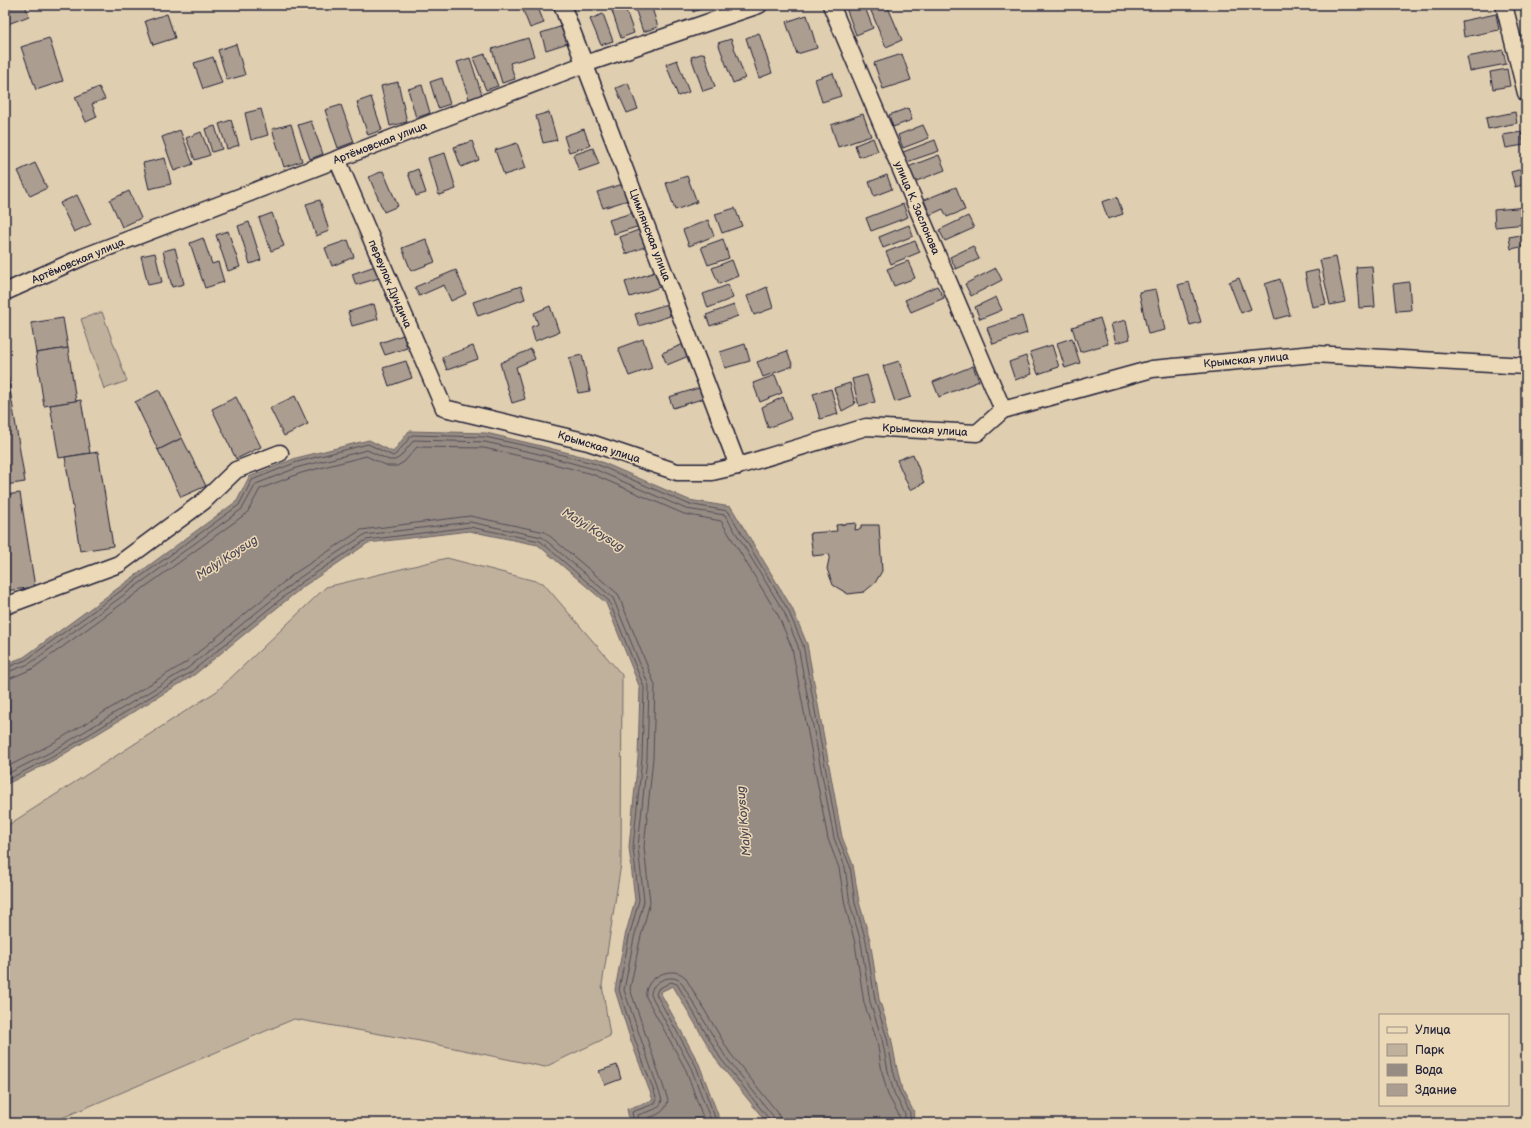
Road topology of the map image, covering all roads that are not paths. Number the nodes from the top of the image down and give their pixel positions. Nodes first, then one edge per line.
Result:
1 (562, 5) edge
2 (759, 5) edge
3 (831, 5) edge
4 (1504, 5) edge
5 (585, 64) junction
6 (1526, 93) edge
7 (337, 159) junction
8 (5, 292) edge
9 (1526, 366) edge
10 (444, 408) joint
11 (1003, 410) junction
12 (280, 453) dead end
13 (738, 466) junction
14 (5, 606) edge

1 - 5 street, Цимлянская улица
2 - 5 street, Артёмовская улица
3 - 11 street, улица К. Заслонова
4 - 6 street
5 - 7 street, Артёмовская улица
5 - 13 street, Цимлянская улица
7 - 8 street, Артёмовская улица
7 - 10 street, переулок Дундича
9 - 11 street, Крымская улица
10 - 13 street, Крымская улица
11 - 13 street, Крымская улица
12 - 14 street

